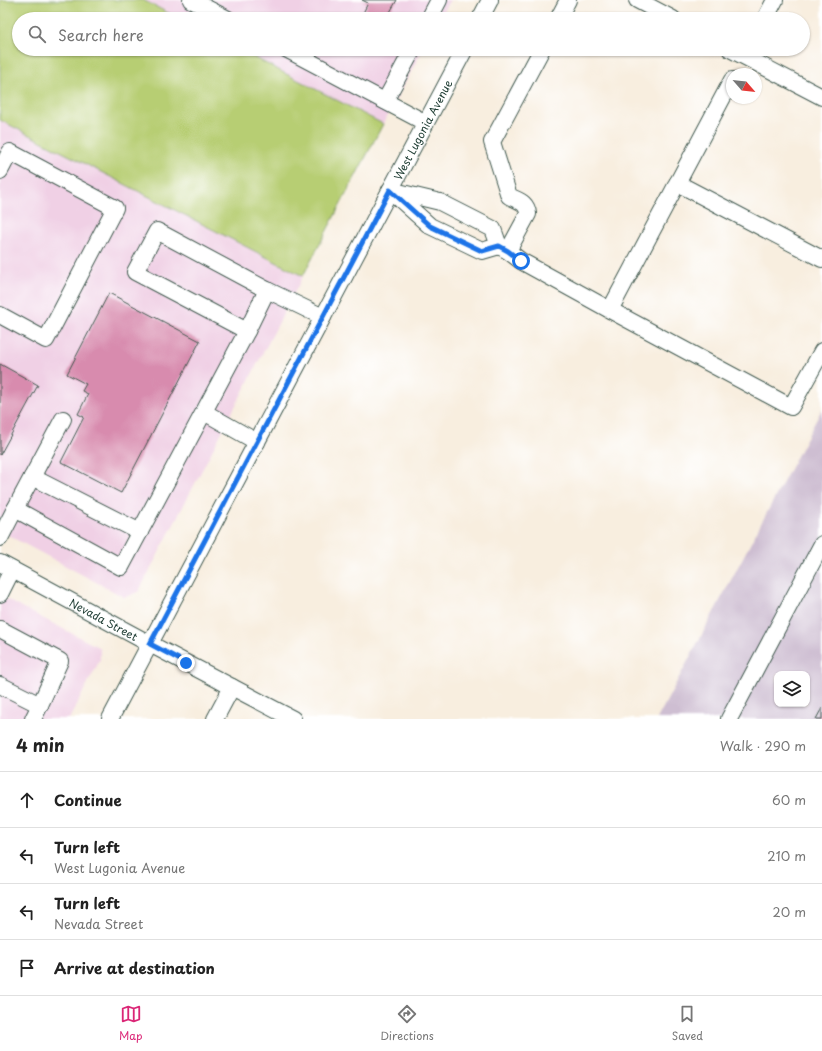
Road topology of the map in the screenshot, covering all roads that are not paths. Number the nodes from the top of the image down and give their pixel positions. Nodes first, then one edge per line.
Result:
1 (439, 0) edge
2 (490, 0) edge
3 (568, 0) edge
4 (637, 0) edge
5 (775, 0) edge
6 (194, 1) edge
7 (215, 12) edge
8 (433, 12) edge
9 (484, 12) edge
10 (562, 12) edge
11 (660, 12) edge
12 (769, 12) edge
13 (299, 56) edge
14 (409, 56) edge
15 (461, 56) edge
16 (538, 56) edge
17 (745, 56) edge
18 (752, 56) edge
19 (738, 68) edge
20 (726, 91) edge
21 (822, 97) edge
22 (385, 101) junction
23 (426, 123) junction
24 (0, 171) edge
25 (677, 183) junction
26 (390, 190) junction
27 (480, 222) junction
28 (469, 244) junction
29 (504, 249) junction
30 (822, 259) edge
31 (267, 290) junction
32 (610, 310) junction
33 (0, 315) edge
34 (323, 317) junction
35 (247, 331) junction
36 (822, 350) edge
37 (204, 412) junction
38 (63, 420) dead end
39 (257, 442) junction
40 (32, 477) junction
41 (14, 509) junction
42 (140, 532) junction
43 (0, 538) edge
44 (822, 544) edge
45 (6, 567) edge
46 (0, 594) edge
47 (0, 629) edge
48 (150, 644) junction
49 (0, 685) edge
50 (232, 687) junction
51 (36, 712) edge
52 (110, 719) edge
53 (214, 719) edge
54 (293, 719) edge
55 (729, 719) edge

1 - 8 street
2 - 9 street
3 - 10 street
4 - 11 street
5 - 12 street
6 - 7 street
13 - 22 street
14 - 22 street
15 - 23 street, West Lugonia Avenue
16 - 29 street
17 - 19 street
18 - 21 street
20 - 25 street
22 - 23 street
23 - 26 street, West Lugonia Avenue
24 - 33 street
25 - 30 street
25 - 32 street
26 - 27 street
26 - 28 street
26 - 34 street, West Lugonia Avenue
27 - 28 street
27 - 29 street
28 - 29 street
29 - 32 street
31 - 34 street
31 - 35 street
31 - 35 street
32 - 36 street
34 - 39 street, West Lugonia Avenue
35 - 37 street
37 - 39 street
37 - 42 street
38 - 40 street
39 - 48 street, West Lugonia Avenue
40 - 41 street
40 - 42 street
41 - 42 street
41 - 43 street
44 - 55 street
45 - 46 street
45 - 48 street, Nevada Street
47 - 51 street
48 - 50 street, Nevada Street
48 - 52 street, West Lugonia Avenue
49 - 51 street
50 - 53 street
50 - 54 street, Nevada Street

